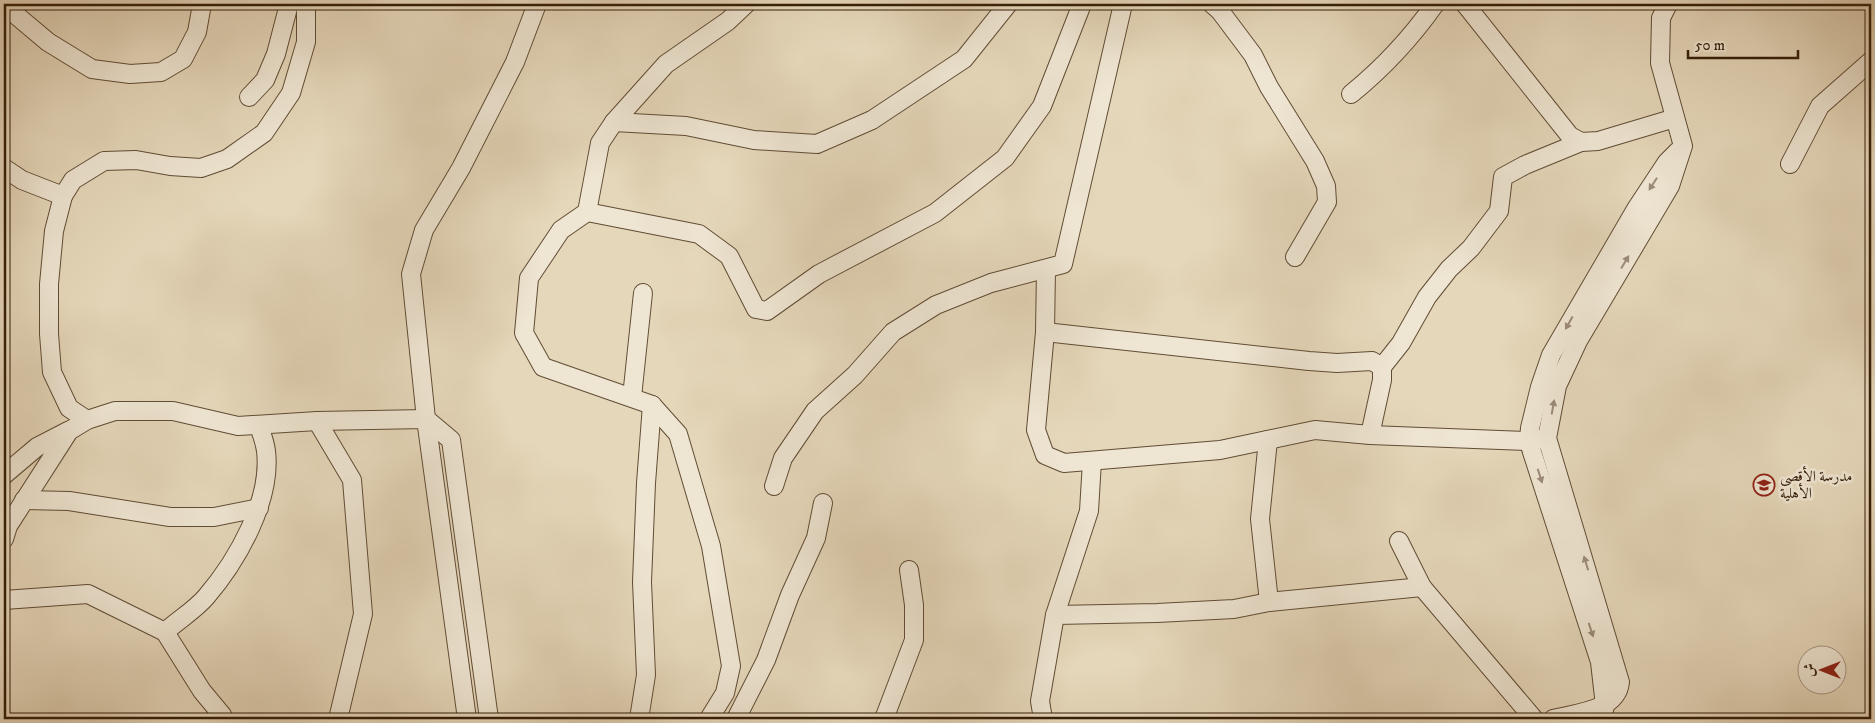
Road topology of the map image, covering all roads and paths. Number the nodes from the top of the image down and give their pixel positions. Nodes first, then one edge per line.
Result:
1 (202, 4) edge
2 (289, 4) edge
3 (306, 4) edge
4 (537, 4) edge
5 (746, 4) edge
6 (1008, 4) edge
7 (1082, 4) edge
8 (1123, 4) edge
9 (1212, 4) edge
10 (1435, 4) edge
11 (1465, 4) edge
12 (1668, 4) edge
13 (4, 5) edge
14 (1871, 61) edge
15 (1351, 94) dead end
16 (249, 97) dead end
17 (1675, 118) junction
18 (614, 122) junction
19 (1581, 142) junction
20 (1683, 146) junction
21 (1790, 164) dead end
22 (4, 168) edge
23 (63, 196) junction
24 (586, 212) junction
25 (1295, 258) dead end
26 (1046, 269) junction
27 (643, 293) dead end
28 (1045, 332) junction
29 (1382, 367) junction
30 (632, 397) junction
31 (652, 405) junction
32 (426, 419) junction
33 (87, 420) junction
34 (317, 421) junction
35 (259, 425) junction
36 (69, 431) junction
37 (1370, 435) junction
38 (1548, 438) junction
39 (1268, 440) junction
40 (1529, 441) junction
41 (1092, 461) junction
42 (4, 475) edge
43 (774, 486) dead end
44 (24, 500) junction
45 (822, 503) dead end
46 (259, 508) junction
47 (4, 539) edge
48 (1400, 541) dead end
49 (909, 570) dead end
50 (1422, 587) junction
51 (4, 600) edge
52 (1269, 602) junction
53 (1055, 615) junction
54 (165, 632) junction
55 (1603, 713) edge
56 (224, 719) edge
57 (338, 719) edge
58 (467, 719) edge
59 (489, 719) edge
60 (639, 719) edge
61 (709, 719) edge
62 (736, 719) edge
63 (884, 719) edge
64 (1043, 719) edge
65 (1534, 719) edge
66 (1553, 719) edge

1 - 13 street
2 - 16 street
3 - 23 street
4 - 32 street
5 - 18 street
6 - 18 street
7 - 24 street
8 - 26 street
9 - 25 street
10 - 15 street
11 - 19 street
12 - 17 street
14 - 21 street
17 - 19 street
17 - 20 street
18 - 24 street
19 - 29 street
38 -> 20 street
20 -> 40 street
22 - 23 street
23 - 33 street
24 - 30 street
26 - 28 street
26 - 43 street
27 - 30 street
28 - 29 street
28 - 41 street
29 - 37 street
30 - 31 street
31 - 60 street
31 - 61 street
32 - 34 street
32 - 58 street
32 - 59 street
33 - 35 street
33 - 36 street
34 - 35 street
34 - 57 street
35 - 46 street
36 - 42 street
36 - 44 street
37 - 39 street
37 - 40 street
38 - 40 street
55 -> 38 street
39 - 41 street
39 - 52 street
40 -> 55 street
41 - 53 street
44 - 46 street
44 - 47 street
45 - 62 street
46 - 54 street
48 - 50 street
49 - 63 street
50 - 52 street
50 - 65 street
51 - 54 street
52 - 53 street
53 - 64 street
54 - 56 street
55 - 66 street

